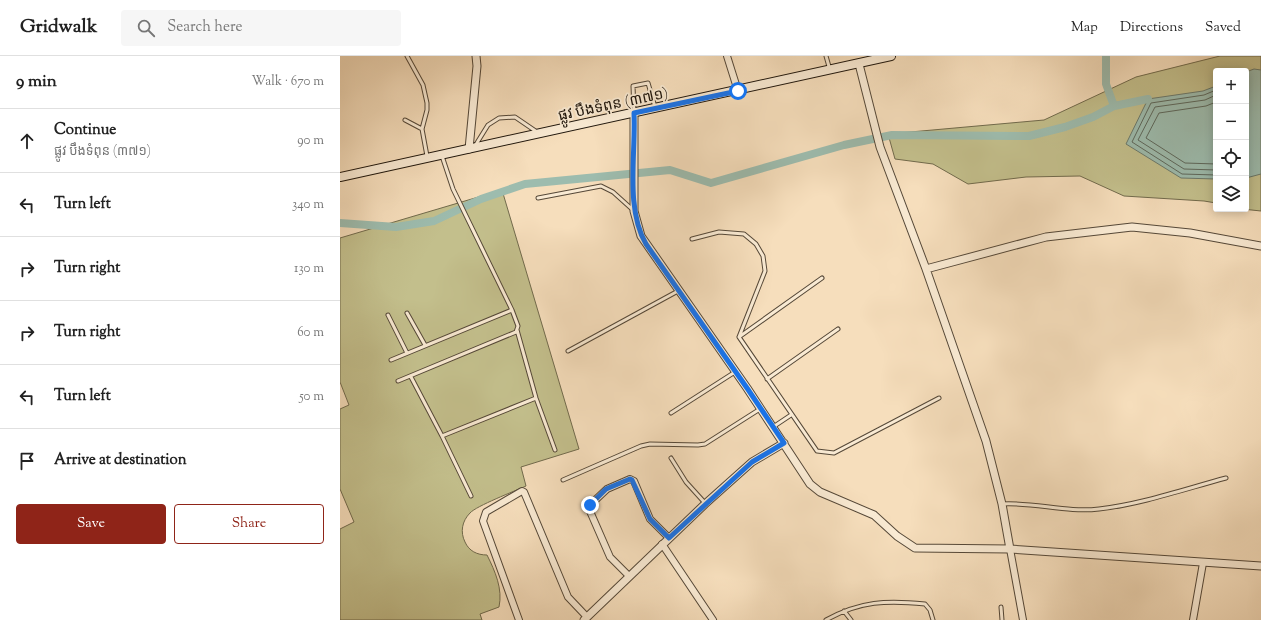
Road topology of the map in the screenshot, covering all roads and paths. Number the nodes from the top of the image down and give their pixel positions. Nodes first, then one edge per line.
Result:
1 (407, 56) edge
2 (476, 56) edge
3 (727, 56) edge
4 (826, 56) edge
5 (890, 56) edge
6 (859, 64) junction
7 (830, 70) junction
8 (738, 91) junction
9 (656, 109) junction
10 (634, 113) junction
11 (405, 120) dead end
12 (422, 129) junction
13 (540, 134) junction
14 (471, 148) junction
15 (442, 155) junction
16 (427, 158) junction
17 (340, 177) edge
18 (538, 198) dead end
19 (634, 211) junction
20 (692, 239) dead end
21 (1261, 246) edge
22 (926, 269) junction
23 (822, 278) dead end
24 (678, 291) junction
25 (512, 310) junction
26 (408, 313) dead end
27 (388, 315) dead end
28 (838, 329) dead end
29 (517, 330) junction
30 (739, 337) junction
31 (425, 345) junction
32 (568, 351) dead end
33 (407, 353) junction
34 (391, 360) dead end
35 (736, 371) junction
36 (411, 377) junction
37 (767, 379) junction
38 (398, 382) dead end
39 (536, 398) junction
40 (939, 398) dead end
41 (761, 408) junction
42 (671, 413) dead end
43 (790, 415) junction
44 (773, 427) junction
45 (442, 436) junction
46 (784, 443) junction
47 (555, 450) dead end
48 (671, 458) dead end
49 (1226, 478) dead end
50 (563, 480) dead end
51 (471, 496) dead end
52 (705, 504) junction
53 (1002, 504) junction
54 (669, 538) junction
55 (662, 544) junction
56 (1010, 549) junction
57 (1203, 563) junction
58 (1261, 566) edge
59 (629, 576) junction
60 (1001, 607) dead end
61 (844, 611) junction
62 (585, 619) edge
63 (829, 619) edge
64 (518, 620) edge
65 (713, 620) edge
66 (851, 620) edge
67 (933, 620) edge
68 (1002, 620) edge
69 (1024, 620) edge
70 (1193, 620) edge

1 - 12 lane
2 - 14 street
3 - 8 street
4 - 7 lane
5 - 6 main road, ផ្លូវ បឹងទំពុន (៣៧១)
6 - 7 main road, ផ្លូវ បឹងទំពុន (៣៧១)
6 - 22 street
7 - 8 main road, ផ្លូវ បឹងទំពុន (៣៧១)
8 - 9 main road, ផ្លូវ បឹងទំពុន (៣៧១)
9 - 10 main road, ផ្លូវ បឹងទំពុន (៣៧១)
9 - 10 lane
10 - 13 main road, ផ្លូវ បឹងទំពុន (៣៧១)
10 - 19 street
11 - 12 lane
12 - 16 lane
13 - 14 main road, ផ្លូវ បឹងទំពុន (៣៧១)
13 - 14 lane
14 - 15 main road, ផ្លូវ បឹងទំពុន (៣៧១)
15 - 16 main road, ផ្លូវ បឹងទំពុន (៣៧១)
15 - 25 lane
16 - 17 main road, ផ្លូវ បឹងទំពុន (៣៧១)
18 - 19 lane
19 - 24 street
20 - 30 lane
21 - 22 street
22 - 53 street
23 - 30 lane
24 - 32 lane
24 - 35 street
25 - 29 lane
25 - 31 lane
26 - 31 lane
27 - 33 lane
28 - 37 lane
29 - 36 lane
29 - 39 lane
30 - 37 lane
31 - 33 lane
33 - 34 lane
35 - 41 street
35 - 42 lane
36 - 38 lane
36 - 45 lane
37 - 43 lane
39 - 45 lane
39 - 47 lane
40 - 43 lane
41 - 44 street
41 - 50 lane
43 - 44 lane
44 - 46 street
45 - 51 lane
46 - 52 street
46 - 56 street
48 - 52 lane
49 - 53 lane
52 - 54 street
53 - 56 street
54 - 55 street
54 - 59 street
55 - 59 street
55 - 65 street
56 - 57 street
56 - 69 street
57 - 58 street
57 - 70 street
59 - 62 street
60 - 68 lane
61 - 63 lane
61 - 66 lane
61 - 67 lane
62 - 64 street

